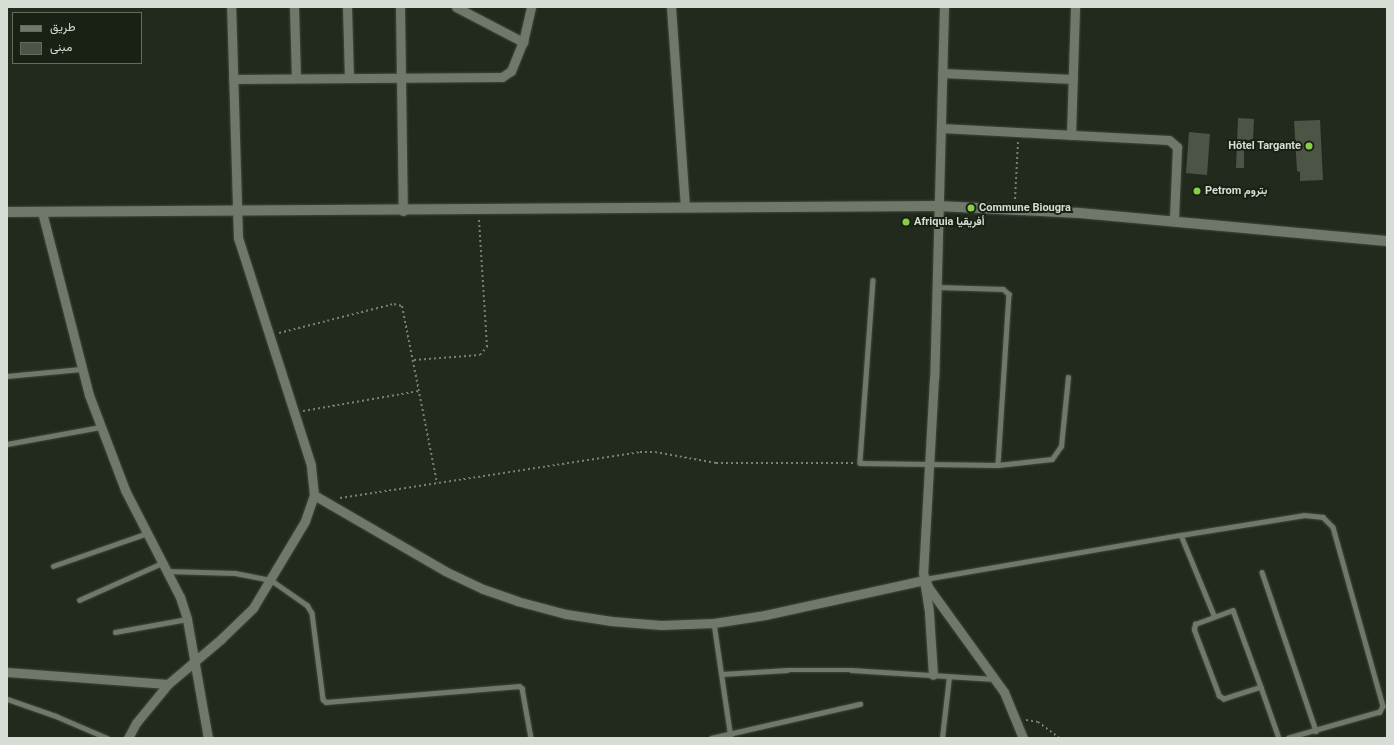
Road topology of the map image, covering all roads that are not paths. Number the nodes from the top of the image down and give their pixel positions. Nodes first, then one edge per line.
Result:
1 (231, 7) edge
2 (294, 7) edge
3 (348, 7) edge
4 (400, 7) edge
5 (456, 7) edge
6 (531, 7) edge
7 (671, 7) edge
8 (944, 7) edge
9 (1075, 7) edge
10 (523, 42) junction
11 (942, 73) junction
12 (296, 77) junction
13 (349, 78) junction
14 (233, 79) junction
15 (1073, 79) junction
16 (401, 80) junction
17 (941, 128) junction
18 (1071, 135) junction
19 (686, 206) junction
20 (938, 206) junction
21 (403, 211) junction
22 (7, 212) edge
23 (42, 212) junction
24 (236, 212) junction
25 (1174, 220) junction
26 (1384, 240) edge
27 (872, 280) dead end
28 (936, 287) junction
29 (81, 369) junction
30 (7, 376) edge
31 (1068, 378) dead end
32 (101, 427) junction
33 (7, 444) edge
34 (929, 465) junction
35 (998, 465) junction
36 (314, 495) junction
37 (145, 534) junction
38 (1181, 535) junction
39 (54, 566) dead end
40 (164, 567) junction
41 (1262, 572) dead end
42 (271, 580) junction
43 (924, 580) junction
44 (79, 600) dead end
45 (1214, 615) junction
46 (187, 619) junction
47 (714, 623) junction
48 (115, 632) dead end
49 (194, 662) junction
50 (7, 672) edge
51 (722, 674) junction
52 (932, 675) junction
53 (949, 677) junction
54 (996, 679) junction
55 (168, 684) junction
56 (1261, 687) junction
57 (7, 699) edge
58 (860, 704) dead end
59 (1316, 731) junction
60 (731, 736) edge
61 (107, 738) edge
62 (128, 738) edge
63 (208, 738) edge
64 (531, 738) edge
65 (711, 738) edge
66 (942, 738) edge
67 (1023, 738) edge
68 (1279, 738) edge
69 (1289, 738) edge

1 - 14 street
2 - 12 street
3 - 13 street
4 - 16 street
5 - 10 street
6 - 10 street
7 - 19 street
8 - 11 street
9 - 15 street
10 - 16 street
11 - 15 street
11 - 17 street
12 - 13 street
12 - 14 street
13 - 16 street
14 - 24 street
15 - 18 street
16 - 21 street
17 - 18 street
17 - 20 street
18 - 25 street
19 - 20 main road
19 - 21 main road
20 - 25 main road
20 - 28 street
21 - 24 main road
22 - 23 main road
23 - 24 main road
23 - 29 street
24 - 36 street
25 - 26 main road
27 - 34 lane
28 - 34 street
28 - 35 lane
29 - 30 lane
29 - 32 street
31 - 35 lane
32 - 33 lane
32 - 37 street
34 - 35 lane
34 - 43 street
36 - 42 street
36 - 47 street
37 - 39 lane
37 - 40 street
38 - 43 lane
38 - 45 lane
38 - 59 lane
40 - 42 lane
40 - 44 lane
40 - 46 street
41 - 59 lane
42 - 49 street
42 - 64 lane
43 - 47 street
43 - 52 street
43 - 54 street
45 - 56 lane
45 - 56 lane
46 - 48 lane
46 - 49 street
47 - 51 lane
49 - 55 street
49 - 63 street
50 - 55 street
51 - 52 lane
51 - 60 lane
52 - 53 lane
53 - 54 lane
53 - 66 lane
54 - 67 street
55 - 62 street
56 - 68 lane
57 - 61 lane
58 - 60 lane
59 - 69 lane
60 - 65 lane

